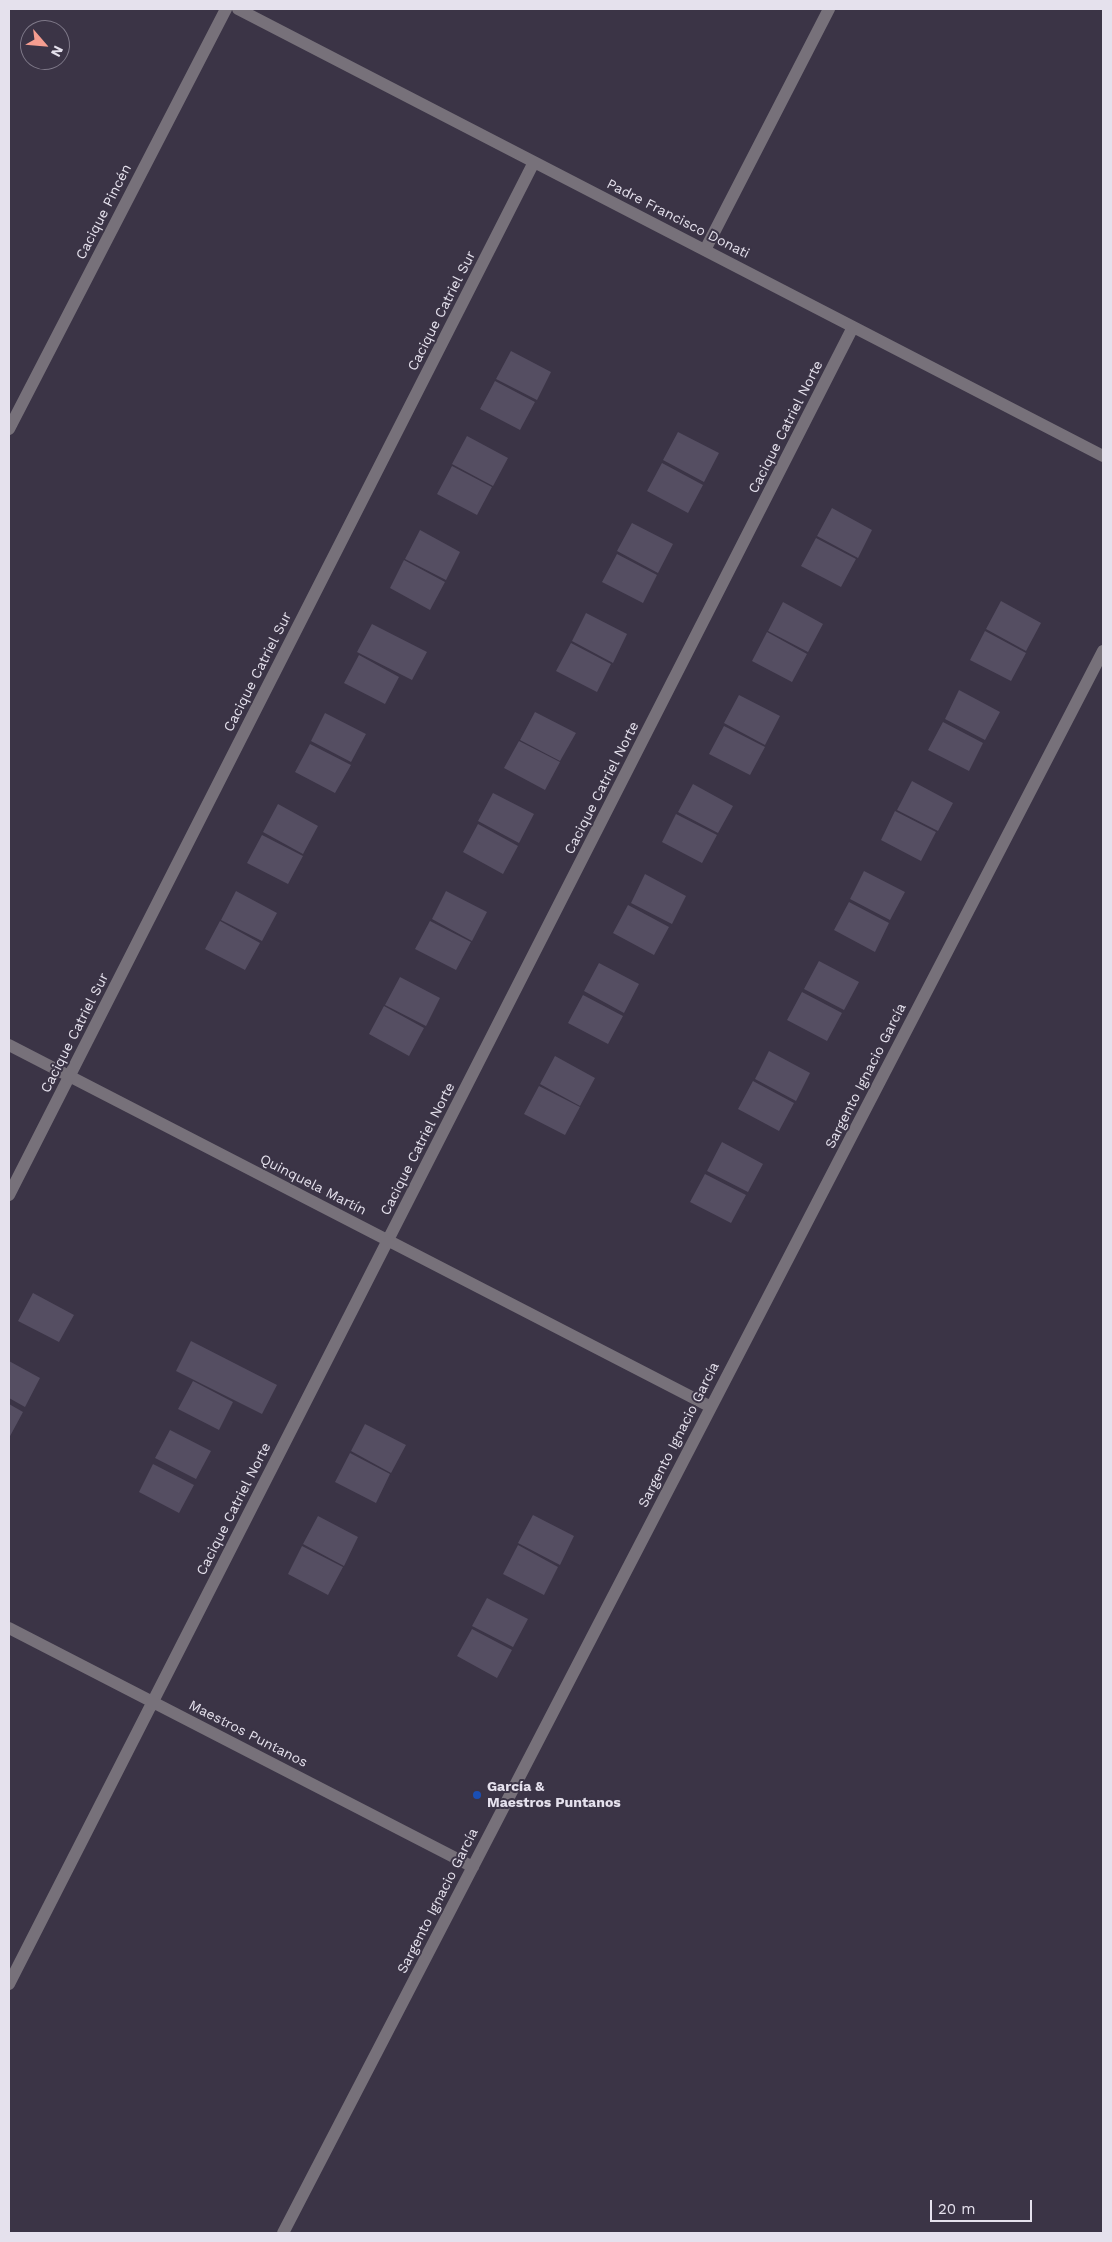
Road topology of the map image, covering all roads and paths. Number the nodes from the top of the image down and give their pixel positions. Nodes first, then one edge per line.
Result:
1 (226, 9) edge
2 (238, 9) edge
3 (830, 9) edge
4 (534, 162) junction
5 (705, 250) junction
6 (854, 327) junction
7 (9, 429) edge
8 (1103, 456) edge
9 (1103, 651) edge
10 (9, 1045) edge
11 (69, 1076) junction
12 (9, 1195) edge
13 (388, 1240) junction
14 (711, 1407) junction
15 (9, 1628) edge
16 (152, 1702) junction
17 (473, 1867) junction
18 (9, 1984) edge
19 (283, 2233) edge

1 - 7 street, Cacique Pincén
2 - 4 street, Padre Francisco Donati
3 - 5 street
4 - 5 street, Padre Francisco Donati
4 - 11 street, Cacique Catriel Sur
5 - 6 street, Padre Francisco Donati
6 - 8 street, Padre Francisco Donati
6 - 13 street, Cacique Catriel Norte
9 - 14 street, Sargento Ignacio García
10 - 11 street, Quinquela Martín
11 - 12 street, Cacique Catriel Sur
11 - 13 street, Quinquela Martín
13 - 14 street, Quinquela Martín
13 - 16 street, Cacique Catriel Norte
14 - 17 street, Sargento Ignacio García
15 - 16 street, Maestros Puntanos
16 - 17 street, Maestros Puntanos
16 - 18 street, Cacique Catriel Norte
17 - 19 street, Sargento Ignacio García

